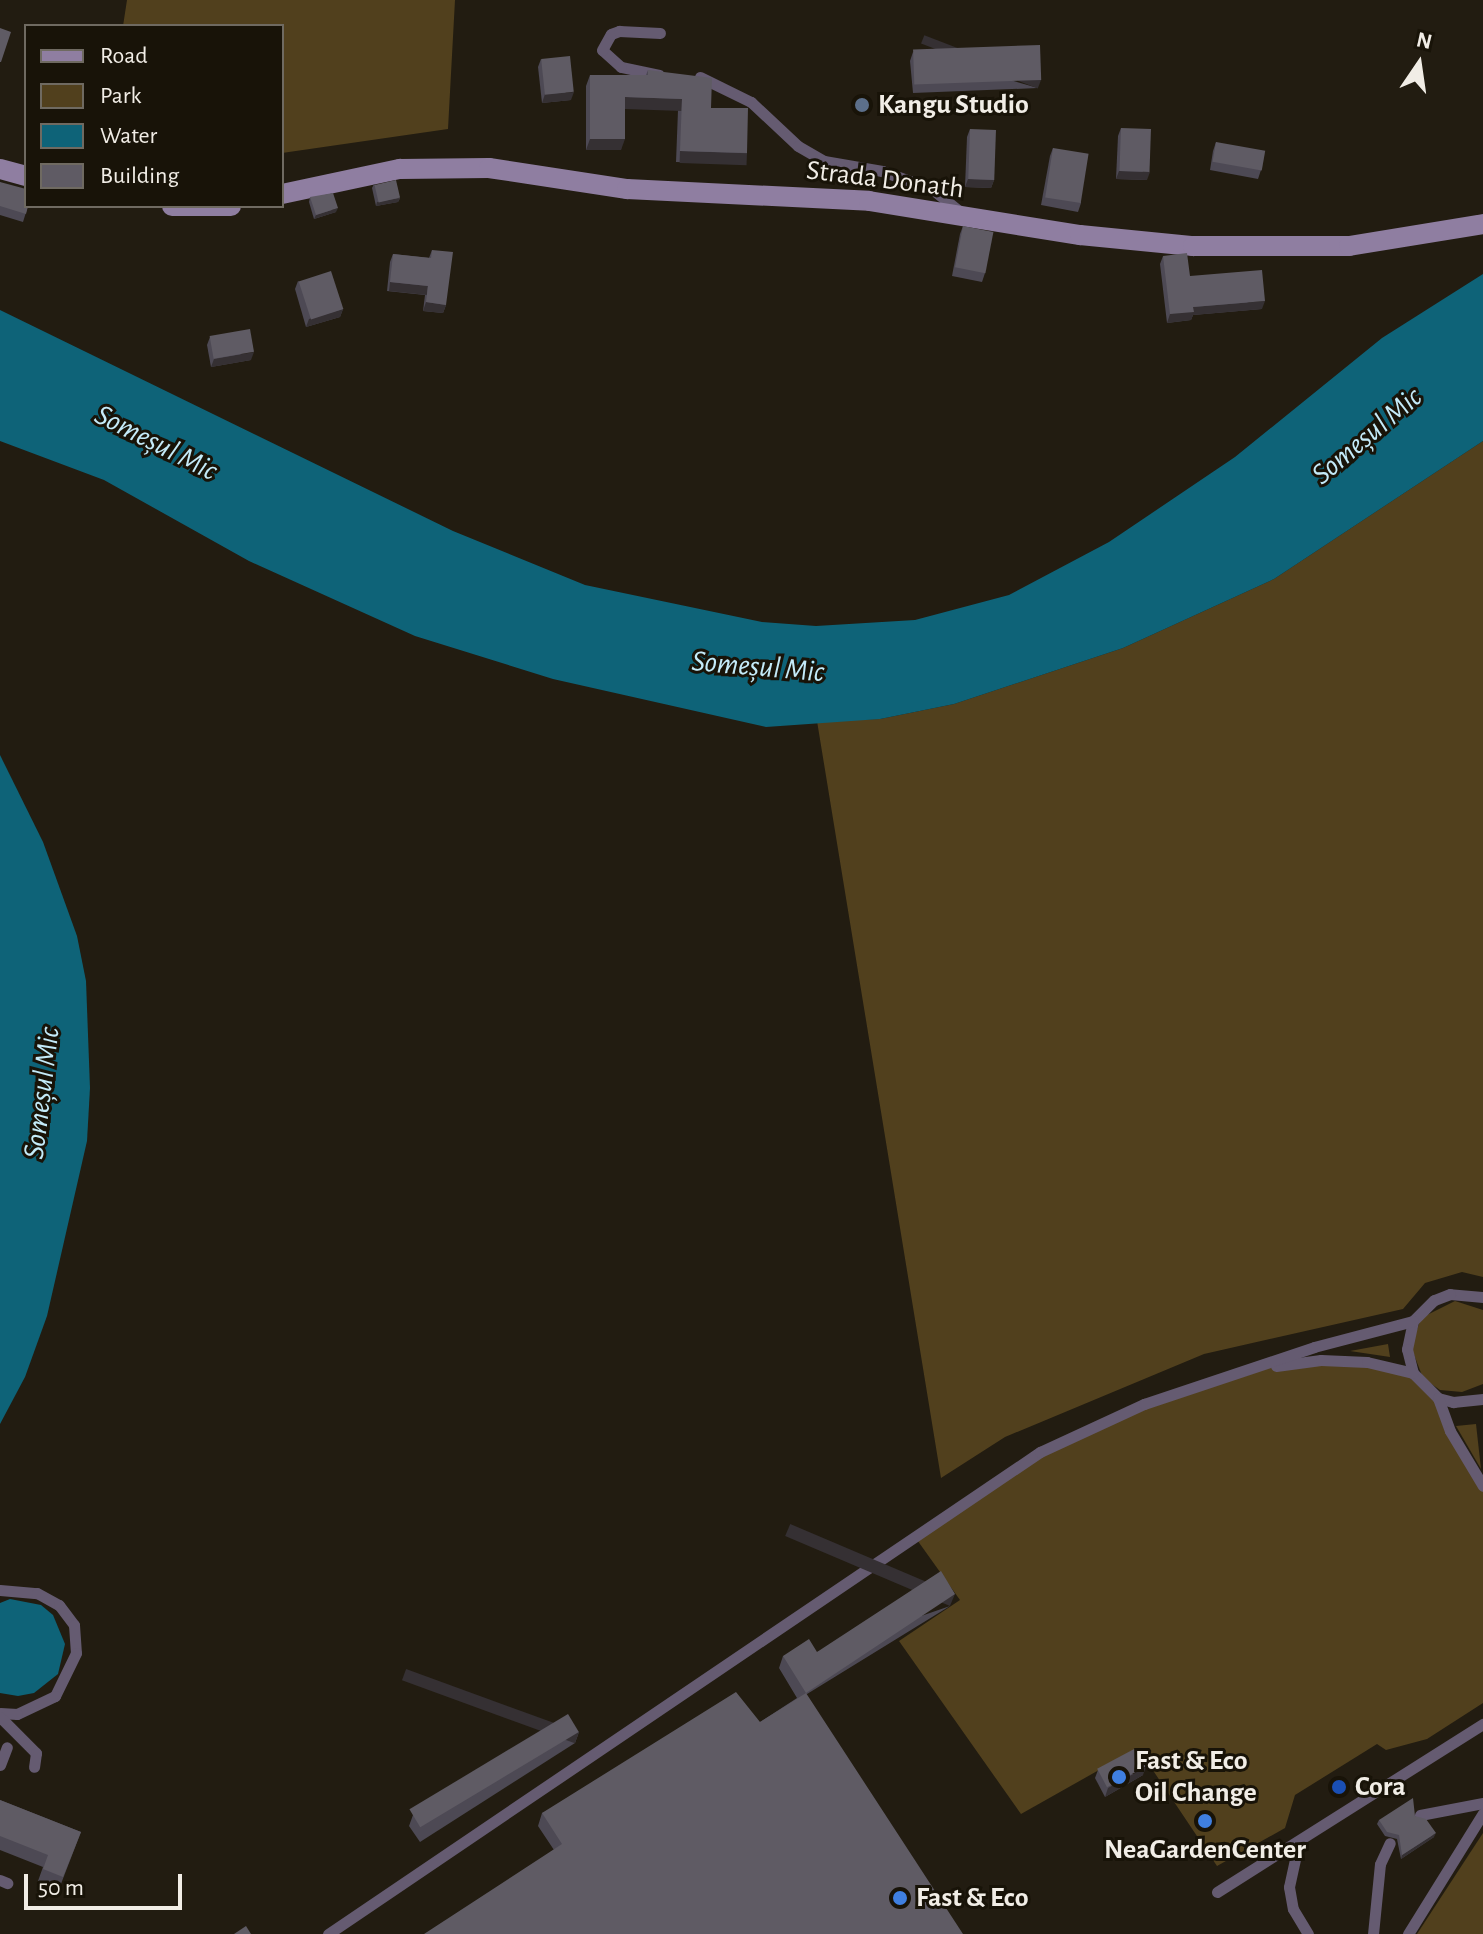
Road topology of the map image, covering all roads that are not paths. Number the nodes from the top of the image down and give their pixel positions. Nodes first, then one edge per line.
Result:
1 (660, 33) dead end
2 (0, 169) edge
3 (24, 175) edge
4 (284, 194) edge
5 (966, 217) junction
6 (1483, 224) edge
7 (1483, 1297) edge
8 (1413, 1321) junction
9 (1260, 1369) junction
10 (1413, 1373) junction
11 (1438, 1398) junction
12 (1483, 1399) edge
13 (1483, 1486) edge
14 (0, 1590) edge
15 (0, 1715) edge
16 (1483, 1724) edge
17 (7, 1747) dead end
18 (0, 1765) edge
19 (34, 1767) dead end
20 (1483, 1803) edge
21 (1483, 1813) edge
22 (1420, 1815) edge
23 (1299, 1841) junction
24 (1390, 1843) dead end
25 (1217, 1892) dead end
26 (1408, 1933) edge
27 (328, 1934) edge
28 (1308, 1934) edge
29 (1373, 1934) edge

1 - 5 lane
2 - 3 street
4 - 5 street, Strada Donath
5 - 6 street, Strada Donath
7 - 8 lane
8 - 9 lane
8 - 10 lane
9 - 10 lane
9 - 27 lane
10 - 11 lane
11 - 12 lane
11 - 13 lane
14 - 15 lane
15 - 19 lane
16 - 23 lane
17 - 18 lane
20 - 22 lane
21 - 26 lane
23 - 25 lane
23 - 28 lane
24 - 29 lane

